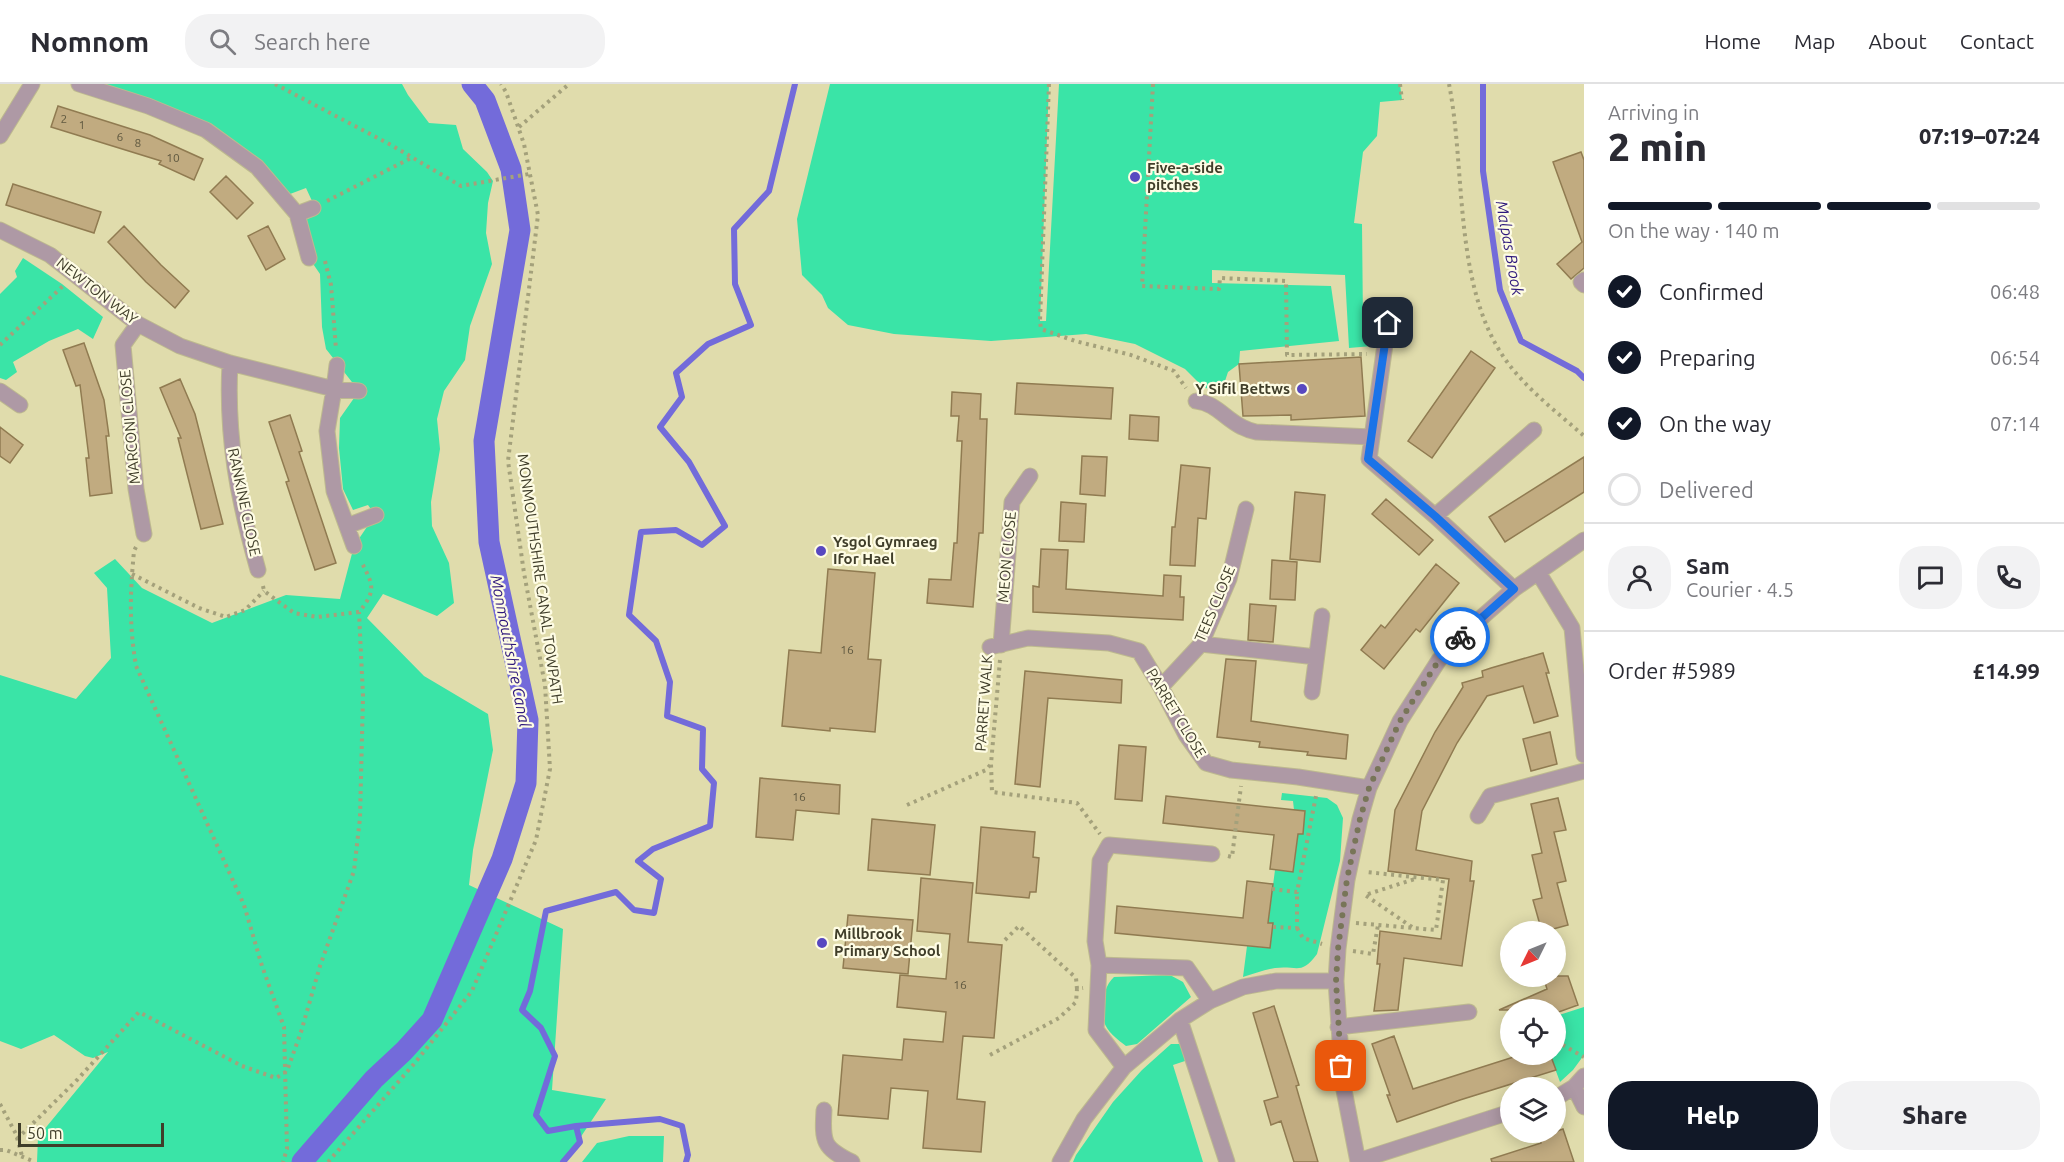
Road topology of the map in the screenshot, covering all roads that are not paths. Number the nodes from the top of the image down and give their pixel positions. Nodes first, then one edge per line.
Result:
1 (32, 84) edge
2 (79, 84) edge
3 (0, 136) edge
4 (313, 208) road end
5 (297, 214) junction
6 (0, 230) edge
7 (309, 258) road end
8 (1584, 280) edge
9 (1584, 285) edge
10 (1388, 323) dead end
11 (138, 324) junction
12 (230, 363) junction
13 (337, 365) road end
14 (334, 388) junction
15 (0, 391) edge
16 (359, 391) dead end
17 (1196, 401) road end
18 (20, 405) dead end
19 (1534, 430) dead end
20 (1372, 437) junction
21 (1030, 476) dead end
22 (1246, 509) dead end
23 (376, 514) dead end
24 (1435, 516) junction
25 (347, 526) junction
26 (144, 534) road end
27 (1584, 540) edge
28 (354, 546) road end
29 (258, 570) road end
30 (1538, 572) junction
31 (1514, 589) junction
32 (1322, 616) dead end
33 (1201, 644) junction
34 (995, 646) joint
35 (1316, 657) junction
36 (1161, 687) junction
37 (1311, 692) dead end
38 (1584, 755) edge
39 (1584, 771) edge
40 (1369, 788) junction
41 (1478, 816) dead end
42 (1212, 854) road end
43 (1099, 965) junction
44 (1336, 981) junction
45 (1210, 1001) junction
46 (1469, 1012) dead end
47 (1180, 1020) junction
48 (1338, 1027) junction
49 (1124, 1067) junction
50 (1579, 1082) edge
51 (1566, 1091) edge
52 (1584, 1107) edge
53 (824, 1110) dead end
54 (1500, 1115) edge
55 (1358, 1161) edge
56 (852, 1162) edge
57 (1060, 1162) edge
58 (1227, 1162) edge

1 - 3 street
2 - 5 street
4 - 5 street
5 - 7 street
6 - 11 street, NEWTON WAY
8 - 9 street
10 - 20 street
11 - 12 street, NEWTON WAY
11 - 26 street, MARCONI CLOSE
12 - 14 street, NEWTON WAY
12 - 29 street, RANKINE CLOSE
13 - 14 street
14 - 16 street, NEWTON WAY
14 - 25 street
15 - 18 street
17 - 20 street
19 - 24 street
20 - 24 street
21 - 34 street, MEON CLOSE
22 - 33 street, TEES CLOSE
23 - 25 street
24 - 31 street
25 - 28 street
27 - 30 street
30 - 31 street
30 - 38 street
31 - 40 street
32 - 35 street
33 - 35 street
33 - 36 street, TEES CLOSE
34 - 36 street, PARRET CLOSE
35 - 37 street
36 - 40 street, PARRET CLOSE
39 - 41 street
40 - 44 street
42 - 43 street
43 - 45 street
43 - 49 street
44 - 45 street
44 - 48 street
45 - 47 street
46 - 48 street
47 - 49 street
47 - 58 street
48 - 55 street
49 - 57 street
50 - 51 street
50 - 52 street
53 - 56 street
54 - 55 street

